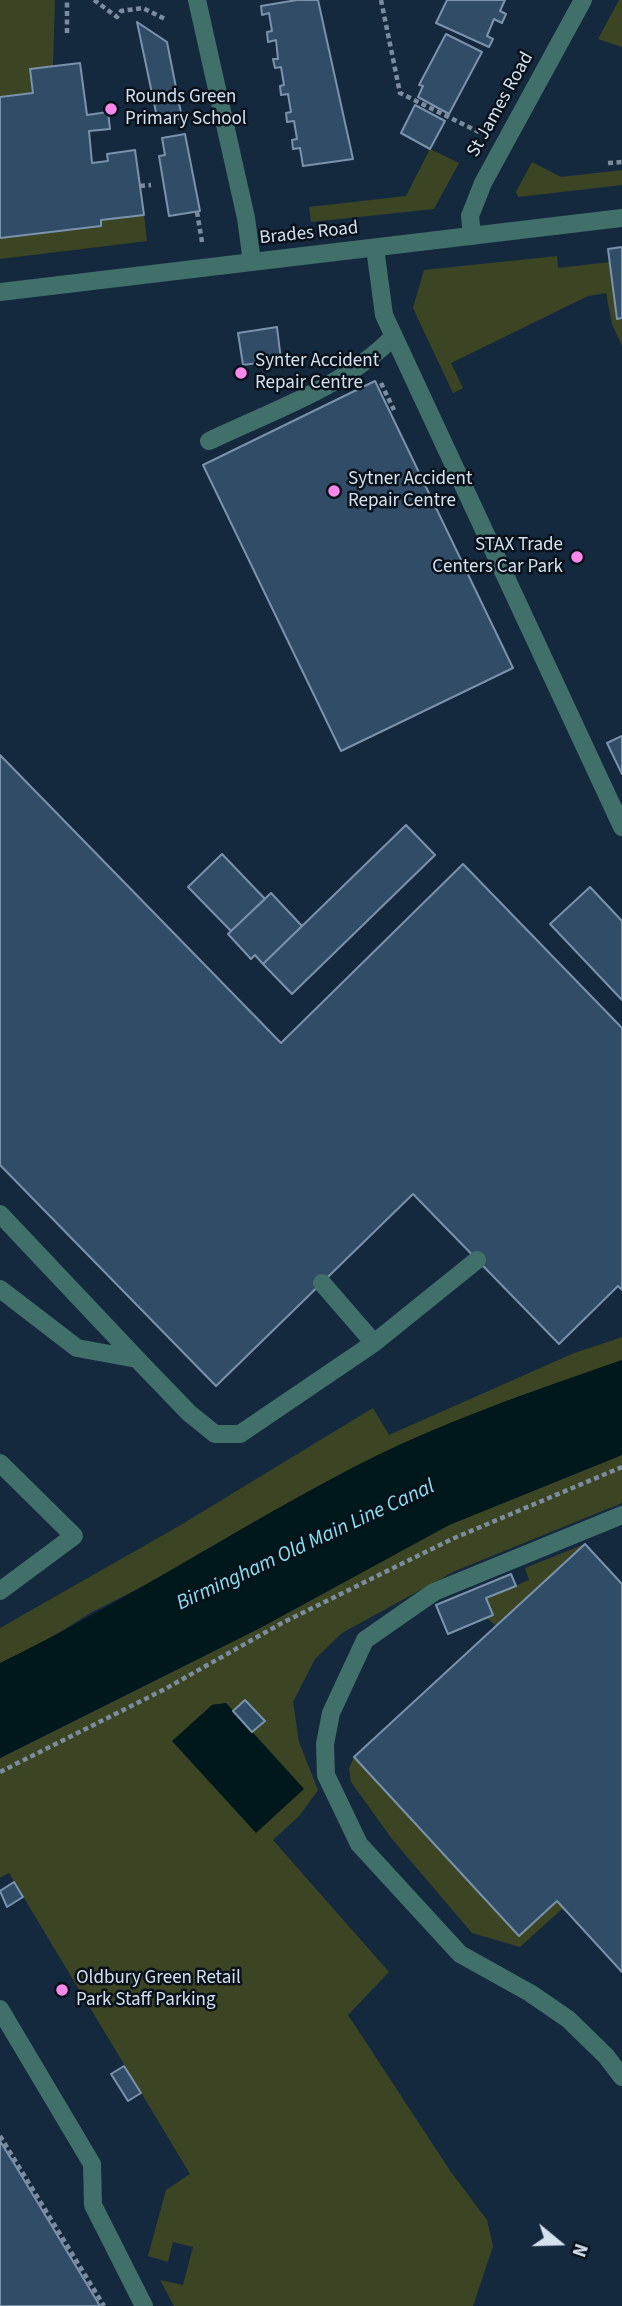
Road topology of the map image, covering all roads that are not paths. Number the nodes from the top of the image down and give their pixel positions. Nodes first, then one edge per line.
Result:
1 (197, 0) edge
2 (583, 0) edge
3 (622, 218) edge
4 (472, 236) junction
5 (376, 248) junction
6 (252, 261) junction
7 (0, 292) edge
8 (394, 336) junction
9 (209, 441) dead end
10 (622, 827) edge
11 (0, 1214) edge
12 (477, 1260) dead end
13 (322, 1283) dead end
14 (4, 1293) edge
15 (374, 1343) junction
16 (138, 1359) junction
17 (0, 1463) edge
18 (622, 1515) edge
19 (0, 1591) edge
20 (0, 2009) edge
21 (620, 2069) edge
22 (144, 2306) edge

1 - 6 street
2 - 4 street, St James Road
3 - 4 street, Brades Road
4 - 5 street, Brades Road
5 - 6 street, Brades Road
5 - 8 street
6 - 7 street, Brades Road
8 - 9 street
8 - 10 street
11 - 16 street
12 - 15 street
13 - 15 street
14 - 16 street
15 - 16 street
17 - 19 street
18 - 21 street
20 - 22 street

